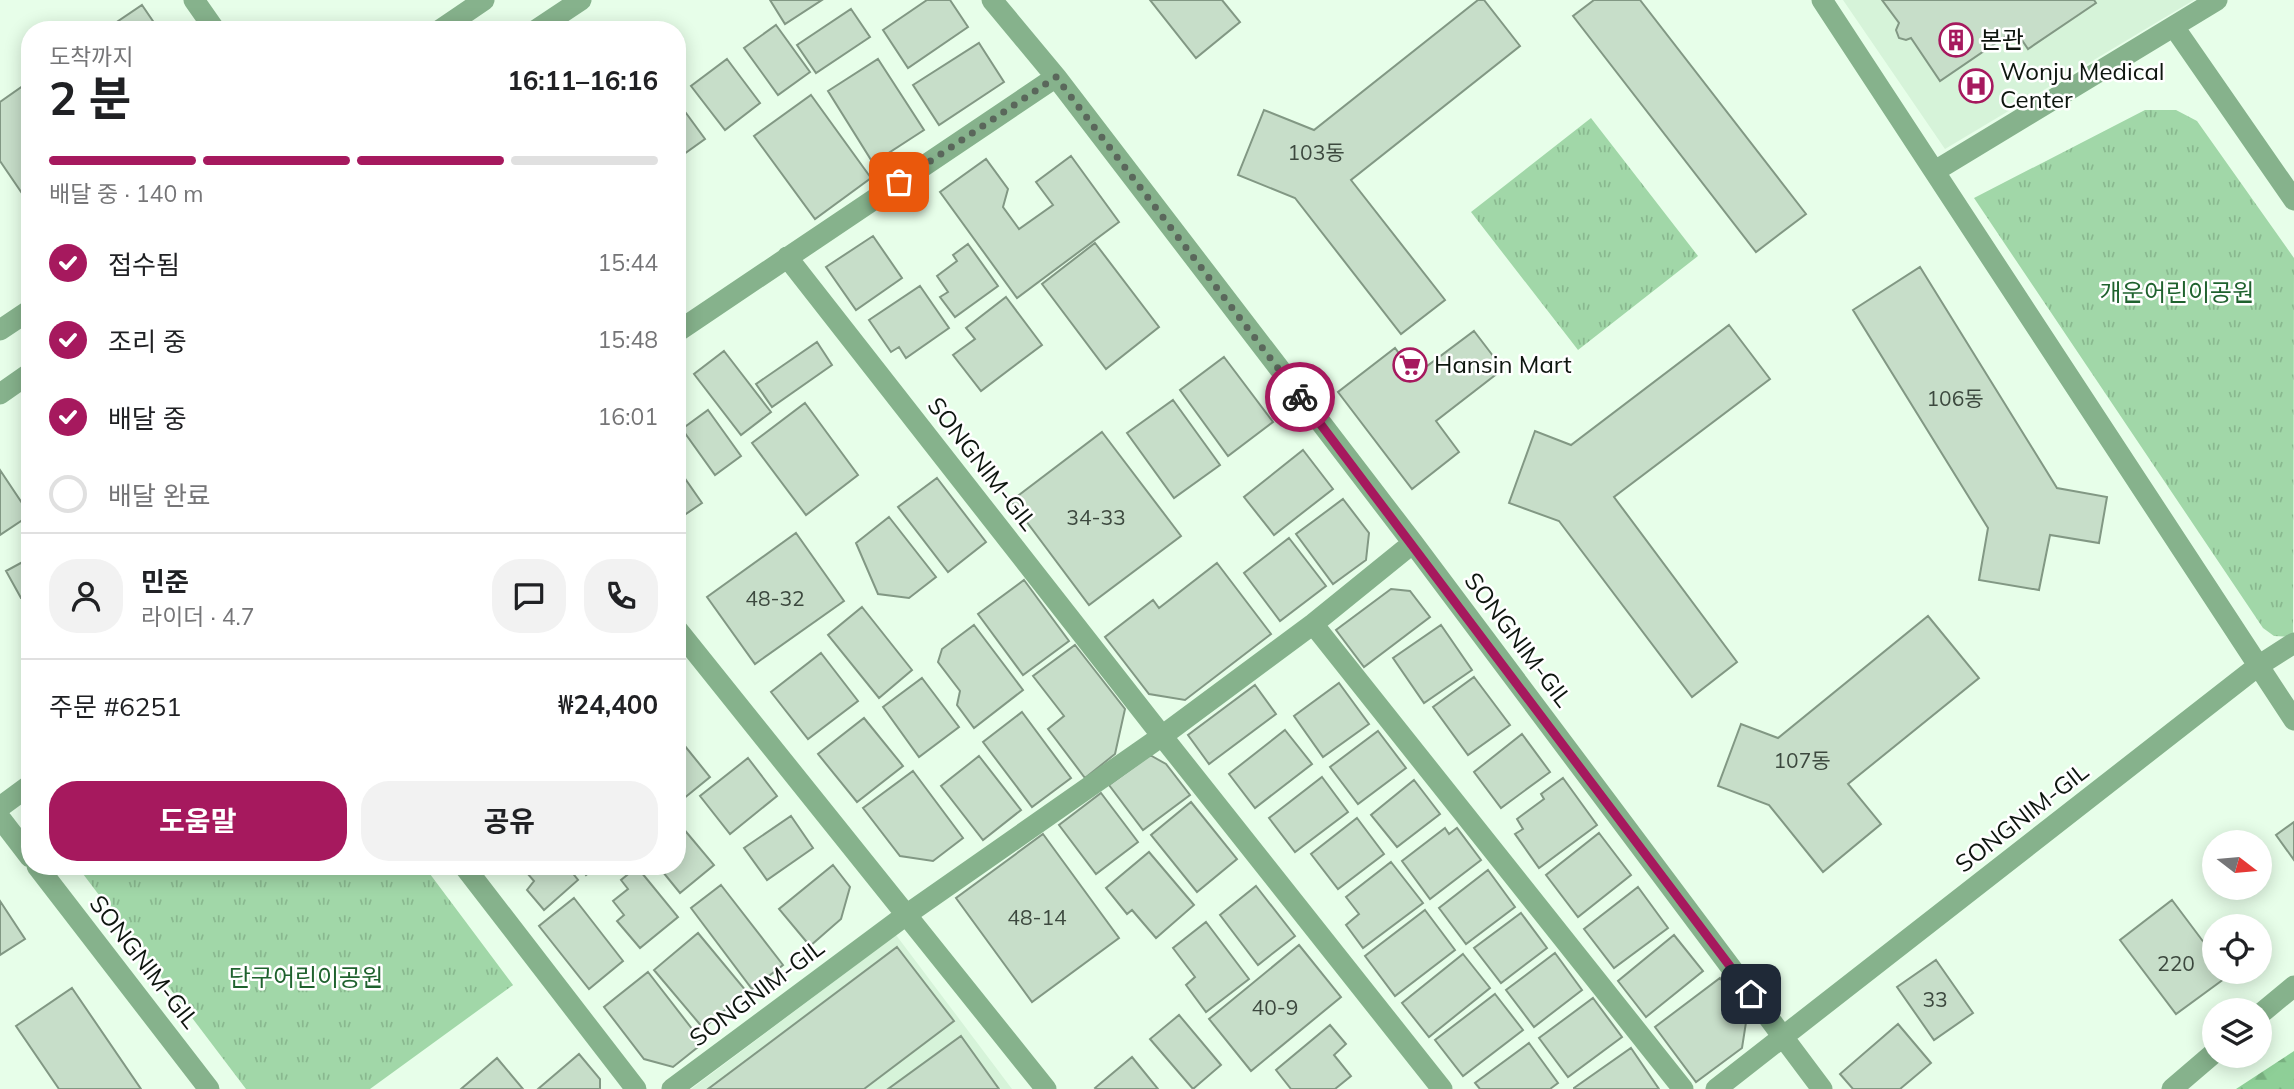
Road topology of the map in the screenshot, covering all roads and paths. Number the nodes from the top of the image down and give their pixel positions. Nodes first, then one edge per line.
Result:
1 (194, 0) edge
2 (484, 0) edge
3 (581, 0) edge
4 (992, 0) edge
5 (1822, 0) edge
6 (2217, 0) edge
7 (209, 21) edge
8 (453, 21) edge
9 (550, 21) edge
10 (2174, 27) junction
11 (1056, 77) junction
12 (1935, 172) junction
13 (2294, 200) edge
14 (787, 257) junction
15 (21, 316) edge
16 (686, 325) edge
17 (0, 330) edge
18 (21, 379) edge
19 (0, 394) edge
20 (1413, 543) junction
21 (1313, 624) junction
22 (686, 640) edge
23 (2294, 643) edge
24 (2258, 666) junction
25 (2294, 720) edge
26 (1162, 736) junction
27 (21, 792) edge
28 (0, 807) edge
29 (0, 818) edge
30 (21, 845) edge
31 (44, 875) edge
32 (471, 875) edge
33 (906, 915) junction
34 (2294, 986) edge
35 (2272, 1004) edge
36 (1784, 1037) junction
37 (2202, 1064) edge
38 (209, 1089) edge
39 (636, 1089) edge
40 (672, 1089) edge
41 (1046, 1089) edge
42 (1442, 1089) edge
43 (1683, 1089) edge
44 (1716, 1089) edge
45 (1822, 1089) edge
46 (2172, 1089) edge

1 - 7 street
2 - 8 street
3 - 9 street
4 - 11 street, SONGNIM-GIL
5 - 12 street
6 - 10 street
10 - 12 street
10 - 13 street
11 - 14 street
11 - 20 street, SONGNIM-GIL
12 - 24 street
14 - 16 street
14 - 26 street, SONGNIM-GIL
15 - 17 street
18 - 19 street
20 - 21 street, SONGNIM-GIL
20 - 36 street, SONGNIM-GIL
21 - 26 street, SONGNIM-GIL
21 - 43 street
22 - 33 street
23 - 24 street, SONGNIM-GIL
24 - 25 street
24 - 36 street, SONGNIM-GIL
26 - 33 street, SONGNIM-GIL
26 - 42 street, SONGNIM-GIL
27 - 28 street
29 - 30 street
31 - 38 street, SONGNIM-GIL
32 - 39 street
33 - 40 street, SONGNIM-GIL
33 - 41 street
34 - 35 street
36 - 44 street, SONGNIM-GIL
36 - 45 street, SONGNIM-GIL
37 - 46 street

